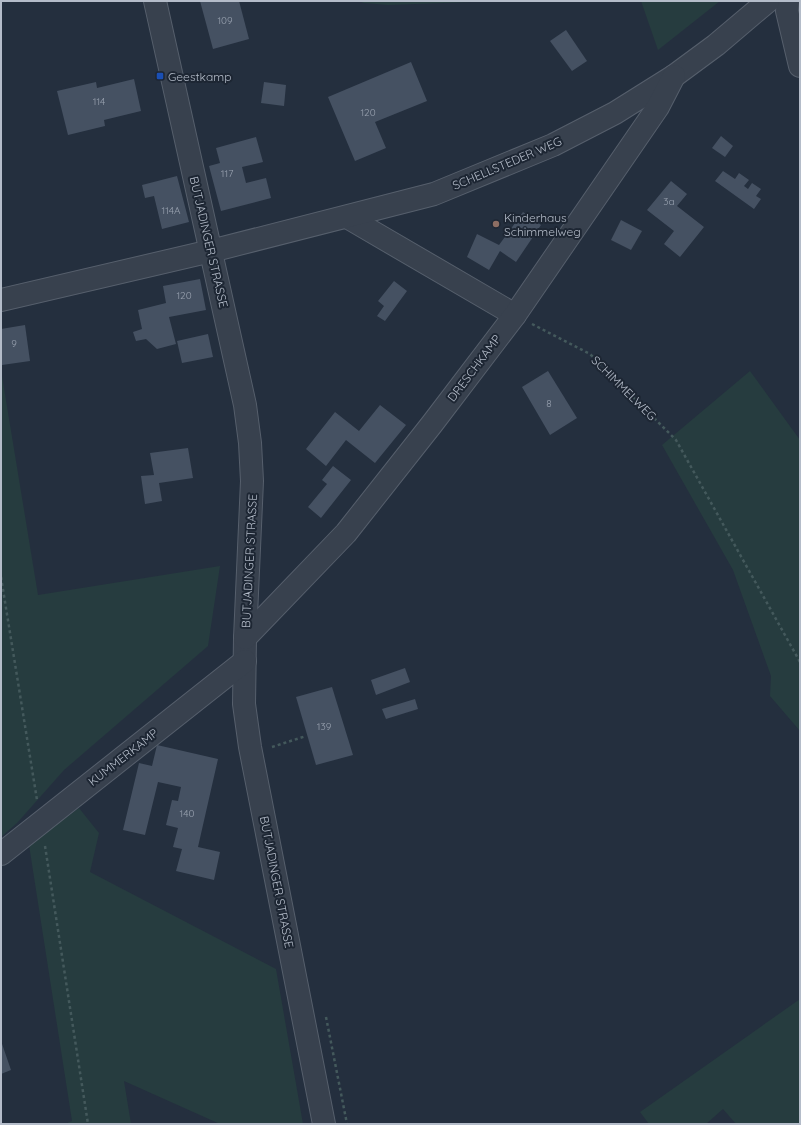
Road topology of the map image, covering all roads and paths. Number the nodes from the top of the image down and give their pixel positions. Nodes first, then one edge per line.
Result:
1 (155, 1) edge
2 (768, 1) edge
3 (788, 1) edge
4 (800, 66) edge
5 (674, 76) junction
6 (347, 217) junction
7 (211, 251) junction
8 (1, 300) edge
9 (515, 315) junction
10 (1, 577) edge
11 (245, 638) junction
12 (245, 661) junction
13 (800, 662) edge
14 (306, 736) dead end
15 (270, 739) dead end
16 (272, 747) junction
17 (273, 755) dead end
18 (41, 822) junction
19 (1, 854) edge
20 (326, 1016) dead end
21 (88, 1124) edge
22 (324, 1124) edge
23 (347, 1124) edge

1 - 7 street, BUTJADINGER STRASSE
2 - 5 street, SCHELLSTEDER WEG
3 - 4 street
5 - 6 street, SCHELLSTEDER WEG
5 - 9 street, DRESCHKAMP
6 - 7 street, SCHELLSTEDER WEG
6 - 9 street
7 - 8 street
7 - 11 street, BUTJADINGER STRASSE
9 - 11 street, DRESCHKAMP
9 - 13 path, SCHIMMELWEG
10 - 18 path
11 - 12 street, BUTJADINGER STRASSE
12 - 18 street, KUMMERKAMP
12 - 22 street, BUTJADINGER STRASSE
14 - 16 path
15 - 16 path
16 - 17 path
18 - 19 street, KUMMERKAMP
18 - 21 path
20 - 23 path

